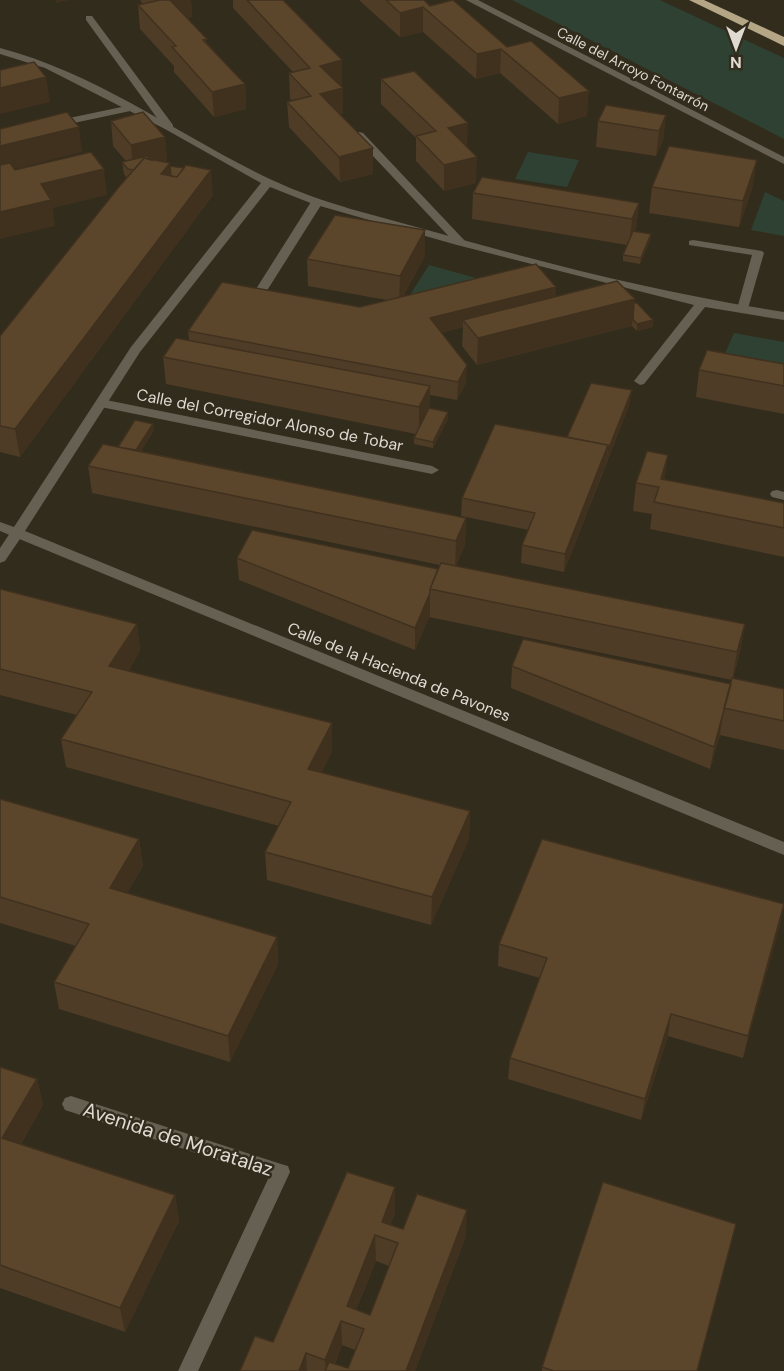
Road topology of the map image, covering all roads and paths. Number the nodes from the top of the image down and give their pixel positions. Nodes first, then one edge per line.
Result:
1 (471, 0) edge
2 (695, 0) edge
3 (89, 18) dead end
4 (784, 42) edge
5 (0, 51) edge
6 (131, 108) junction
7 (41, 126) edge
8 (169, 127) junction
9 (353, 128) edge
10 (784, 161) edge
11 (268, 182) junction
12 (317, 202) junction
13 (460, 243) junction
14 (693, 243) dead end
15 (262, 289) edge
16 (702, 303) junction
17 (743, 309) junction
18 (784, 316) edge
19 (640, 381) dead end
20 (101, 403) junction
21 (432, 470) dead end
22 (0, 526) edge
23 (17, 533) junction
24 (0, 558) edge
25 (784, 849) edge
26 (71, 1104) dead end
27 (188, 1371) edge

1 - 10 street, Calle del Arroyo Fontarrón
2 - 4 highway
3 - 8 street
5 - 6 street
6 - 7 street
6 - 8 street
8 - 11 street
9 - 13 street
11 - 12 street
11 - 20 street, Calle del Corregidor Alonso de Tobar
12 - 13 street
12 - 15 street
13 - 16 street
14 - 17 street
16 - 17 street
16 - 19 street
17 - 18 street
20 - 21 street, Calle del Corregidor Alonso de Tobar
20 - 23 street, Calle del Corregidor Alonso de Tobar
22 - 23 street, Calle de la Hacienda de Pavones
23 - 24 street, Calle del Corregidor Alonso de Tobar
23 - 25 street, Calle de la Hacienda de Pavones
26 - 27 street, Avenida de Moratalaz

